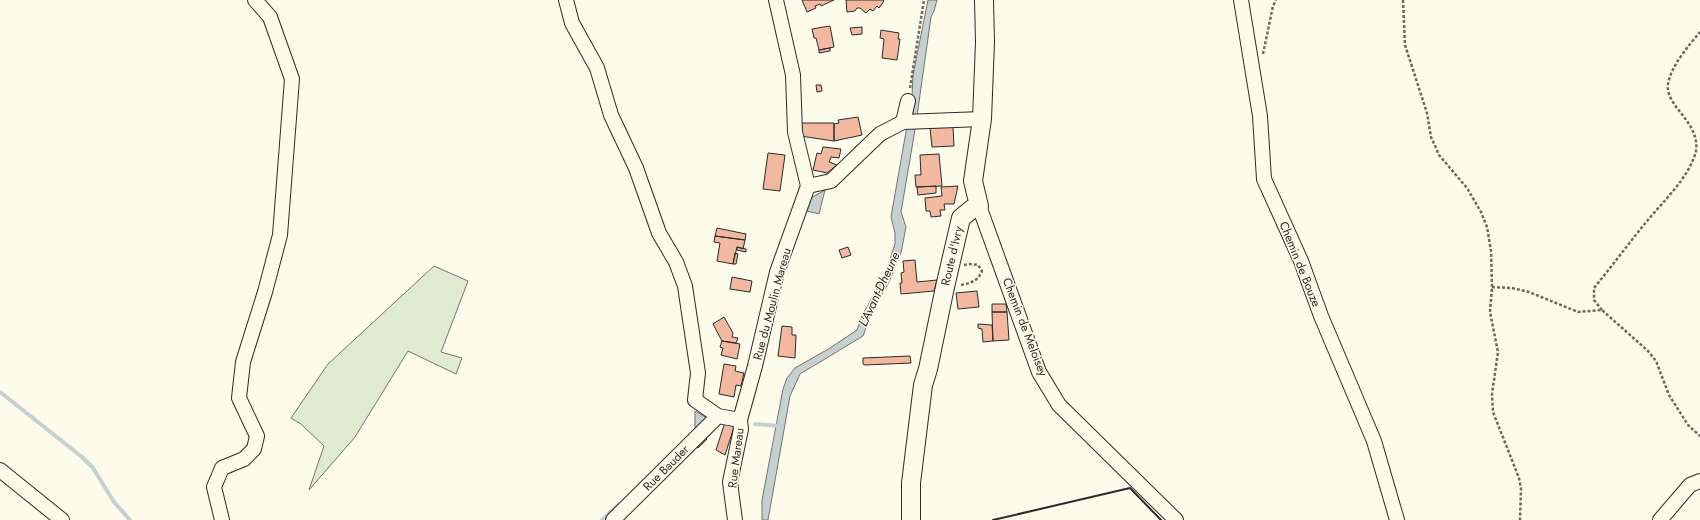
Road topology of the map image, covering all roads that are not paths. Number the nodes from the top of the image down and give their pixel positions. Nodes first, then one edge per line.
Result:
1 (255, 0) edge
2 (566, 0) edge
3 (776, 0) edge
4 (984, 0) edge
5 (1241, 0) edge
6 (908, 101) road end
7 (982, 119) junction
8 (909, 121) junction
9 (808, 186) junction
10 (979, 206) junction
11 (718, 416) junction
12 (740, 420) junction
13 (0, 470) edge
14 (1700, 481) edge
15 (62, 520) edge
16 (222, 520) edge
17 (613, 520) edge
18 (735, 520) edge
19 (911, 520) edge
20 (1176, 520) edge
21 (1396, 520) edge
22 (1660, 520) edge

1 - 16 street
2 - 11 street
3 - 9 street
4 - 7 main road
5 - 21 street, Chemin de Bouze
6 - 8 street
7 - 8 street
7 - 10 main road
8 - 9 street
9 - 12 street, Rue du Moulin Mareau
10 - 19 main road, Route d'Ivry
10 - 20 street, Chemin de Meloisey
11 - 12 street
11 - 17 street, Rue Bauder
12 - 18 street, Rue Mareau
13 - 15 street
14 - 22 street

